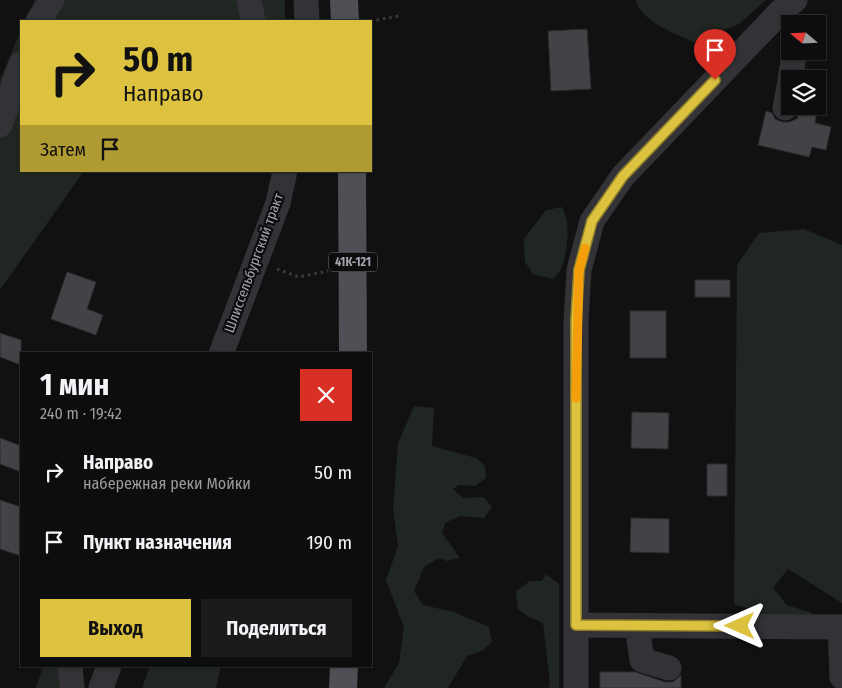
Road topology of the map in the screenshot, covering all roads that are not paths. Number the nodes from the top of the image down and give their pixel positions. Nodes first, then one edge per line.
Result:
1 (52, 0) edge
2 (249, 0) edge
3 (306, 0) edge
4 (344, 0) edge
5 (790, 11) edge
6 (39, 20) edge
7 (253, 20) edge
8 (307, 20) edge
9 (345, 20) edge
10 (20, 67) edge
11 (0, 125) edge
12 (285, 172) edge
13 (352, 172) edge
14 (223, 352) edge
15 (353, 352) edge
16 (576, 625) junction
17 (640, 626) junction
18 (841, 627) edge
19 (70, 667) edge
20 (109, 667) edge
21 (344, 667) edge
22 (669, 668) dead end
23 (836, 680) edge
24 (72, 688) edge
25 (101, 688) edge
26 (343, 688) edge
27 (576, 688) edge

1 - 6 street
2 - 7 street
3 - 8 street
4 - 9 main road
5 - 16 street
10 - 11 street
12 - 14 street, Шлиссельбургский тракт
13 - 15 main road, 41К-121
16 - 17 street
16 - 27 street
17 - 18 street
17 - 22 street
18 - 23 street
19 - 24 street
20 - 25 street
21 - 26 main road

